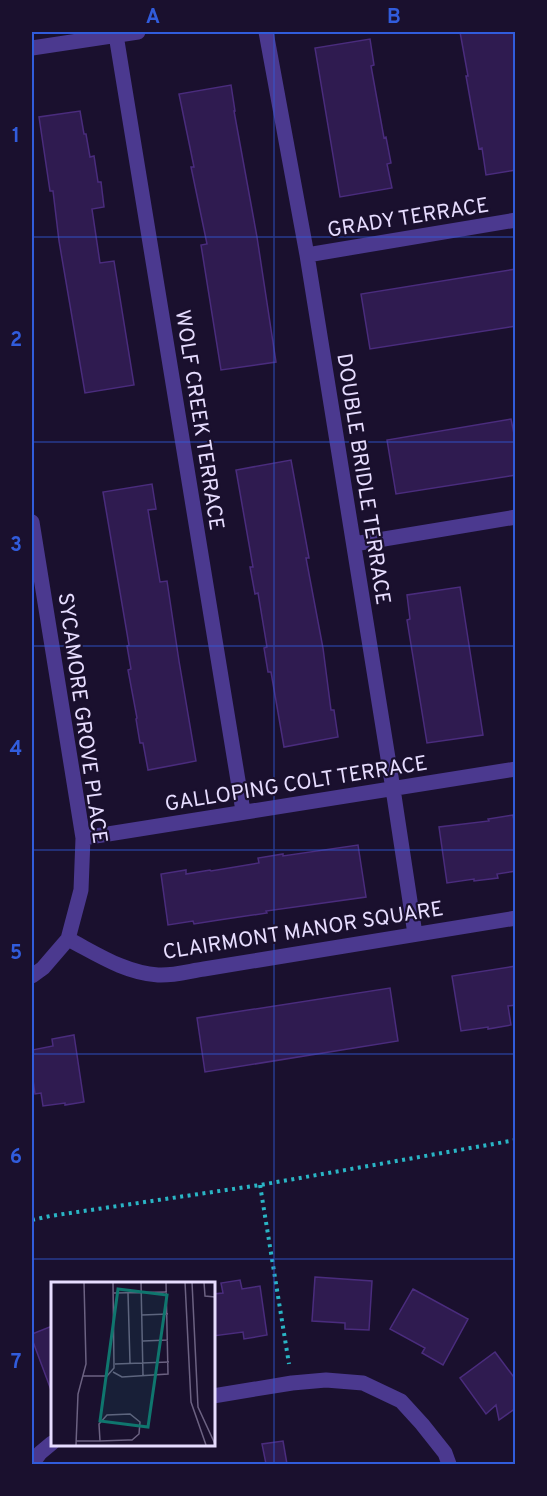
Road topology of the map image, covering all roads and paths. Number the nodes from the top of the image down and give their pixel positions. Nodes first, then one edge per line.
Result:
1 (138, 32) edge
2 (266, 32) edge
3 (116, 35) junction
4 (32, 48) edge
5 (516, 220) edge
6 (307, 255) junction
7 (516, 517) edge
8 (32, 522) edge
9 (354, 544) junction
10 (516, 769) edge
11 (393, 789) junction
12 (243, 811) junction
13 (83, 838) junction
14 (516, 918) edge
15 (415, 934) junction
16 (68, 939) junction
17 (32, 976) edge
18 (516, 1140) edge
19 (260, 1185) junction
20 (32, 1220) edge
21 (292, 1383) junction
22 (214, 1396) edge
23 (51, 1444) edge
24 (32, 1464) edge
25 (449, 1464) edge

1 - 3 street
2 - 6 street, DOUBLE BRIDLE TERRACE
3 - 4 street
3 - 12 street, WOLF CREEK TERRACE
5 - 6 street, GRADY TERRACE
6 - 9 street, DOUBLE BRIDLE TERRACE
7 - 9 street
8 - 13 street, SYCAMORE GROVE PLACE
9 - 11 street, DOUBLE BRIDLE TERRACE
10 - 11 street, GALLOPING COLT TERRACE
11 - 12 street, GALLOPING COLT TERRACE
11 - 15 street, DOUBLE BRIDLE TERRACE
12 - 13 street, GALLOPING COLT TERRACE
13 - 16 street, SYCAMORE GROVE PLACE
14 - 15 street, CLAIRMONT MANOR SQUARE
15 - 16 street, CLAIRMONT MANOR SQUARE
16 - 17 street, SYCAMORE GROVE PLACE
18 - 19 path
19 - 20 path
19 - 21 path
21 - 22 street
21 - 25 street
23 - 24 street

